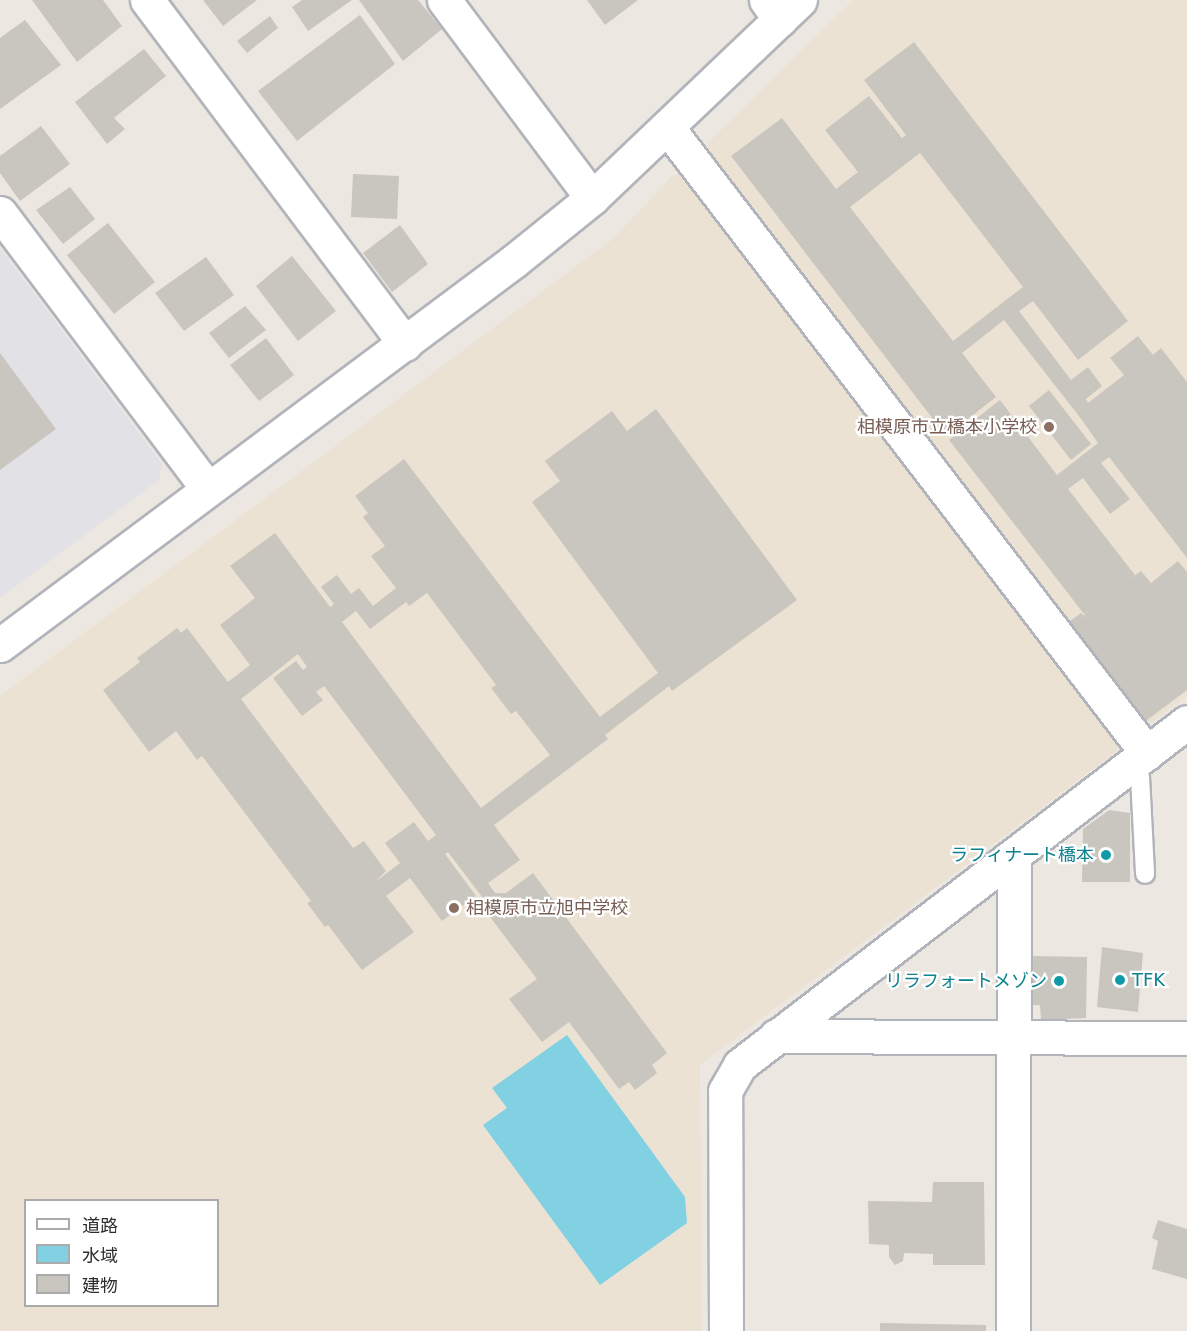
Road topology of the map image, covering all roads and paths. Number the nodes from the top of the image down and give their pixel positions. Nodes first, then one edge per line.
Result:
1 (147, 0) edge
2 (444, 0) edge
3 (782, 6) edge
4 (667, 127) junction
5 (592, 198) junction
6 (0, 213) edge
7 (405, 344) junction
8 (207, 488) junction
9 (0, 645) edge
10 (1187, 722) edge
11 (1141, 758) junction
12 (1014, 856) junction
13 (1145, 874) dead end
14 (776, 1036) junction
15 (1187, 1038) edge
16 (1013, 1039) junction
17 (726, 1331) edge
18 (1012, 1331) edge

1 - 7 street
2 - 5 street
3 - 4 street
4 - 5 street
4 - 11 street
5 - 7 street
6 - 8 street
7 - 8 street
8 - 9 street
10 - 11 street
11 - 12 street
11 - 13 lane
12 - 14 street
12 - 16 street
14 - 16 street
14 - 17 street
15 - 16 street
16 - 18 street

